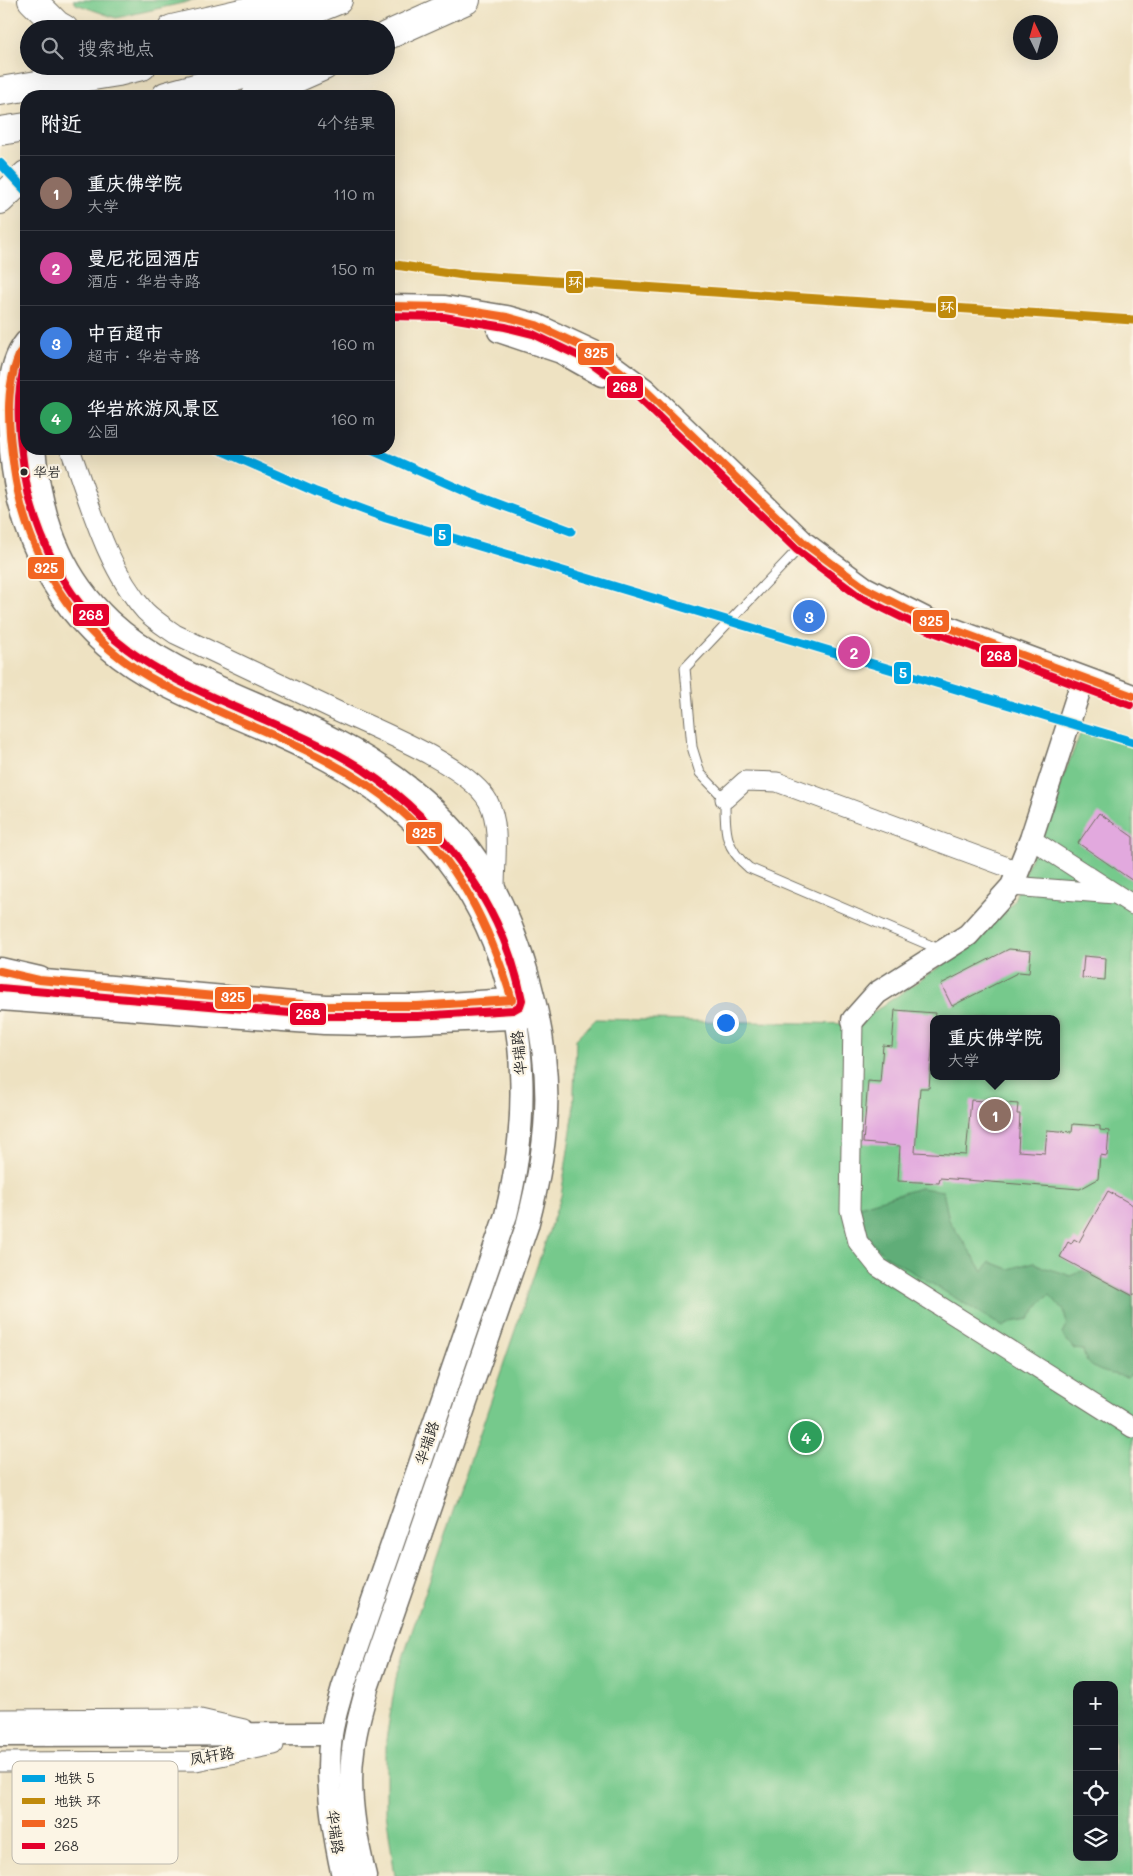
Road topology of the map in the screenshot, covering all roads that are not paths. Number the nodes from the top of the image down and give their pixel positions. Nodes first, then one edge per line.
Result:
1 (32, 0) edge
2 (298, 0) edge
3 (338, 0) edge
4 (466, 0) edge
5 (52, 20) edge
6 (207, 20) edge
7 (289, 20) edge
8 (395, 31) edge
9 (99, 75) edge
10 (264, 75) edge
11 (291, 75) edge
12 (248, 87) edge
13 (221, 90) edge
14 (0, 91) edge
15 (20, 129) edge
16 (0, 131) edge
17 (20, 181) edge
18 (0, 200) edge
19 (395, 306) edge
20 (395, 319) edge
21 (20, 354) edge
22 (35, 455) edge
23 (72, 455) edge
24 (800, 548) junction
25 (1081, 685) junction
26 (1133, 696) edge
27 (1133, 710) edge
28 (725, 799) junction
29 (1031, 839) junction
30 (1015, 878) junction
31 (495, 887) junction
32 (1126, 899) edge
33 (944, 951) junction
34 (0, 971) edge
35 (0, 978) edge
36 (39, 980) junction
37 (0, 998) edge
38 (525, 1008) junction
39 (853, 1020) joint
40 (1133, 1428) edge
41 (0, 1719) edge
42 (0, 1735) edge
43 (196, 1740) junction
44 (272, 1740) junction
45 (330, 1740) junction
46 (0, 1747) edge
47 (178, 1761) edge
48 (343, 1876) edge
49 (365, 1876) edge

1 - 5 main road
2 - 6 main road
3 - 7 main road
4 - 8 main road
9 - 14 main road
10 - 12 main road
11 - 12 main road
12 - 13 main road
15 - 16 main road
17 - 18 main road
19 - 24 street
20 - 24 street
21 - 38 street, 华瑞路
22 - 31 street, 华瑞路
23 - 31 street
24 - 25 street
24 - 28 lane
25 - 26 street
25 - 27 street
25 - 29 street
28 - 30 street
28 - 33 lane
29 - 30 street
29 - 32 street
30 - 32 street
30 - 33 street
31 - 38 street, 华瑞路
33 - 39 street
34 - 36 main road
35 - 36 street
36 - 38 street
37 - 38 street
38 - 45 street, 华瑞路
38 - 49 street, 华瑞路
39 - 40 street
41 - 44 street, 凤轩路
42 - 43 street, 凤轩路
43 - 44 street, 凤轩路
43 - 46 street, 凤轩路
44 - 45 street, 凤轩路
44 - 47 street, 凤轩路
45 - 48 street, 华瑞路

